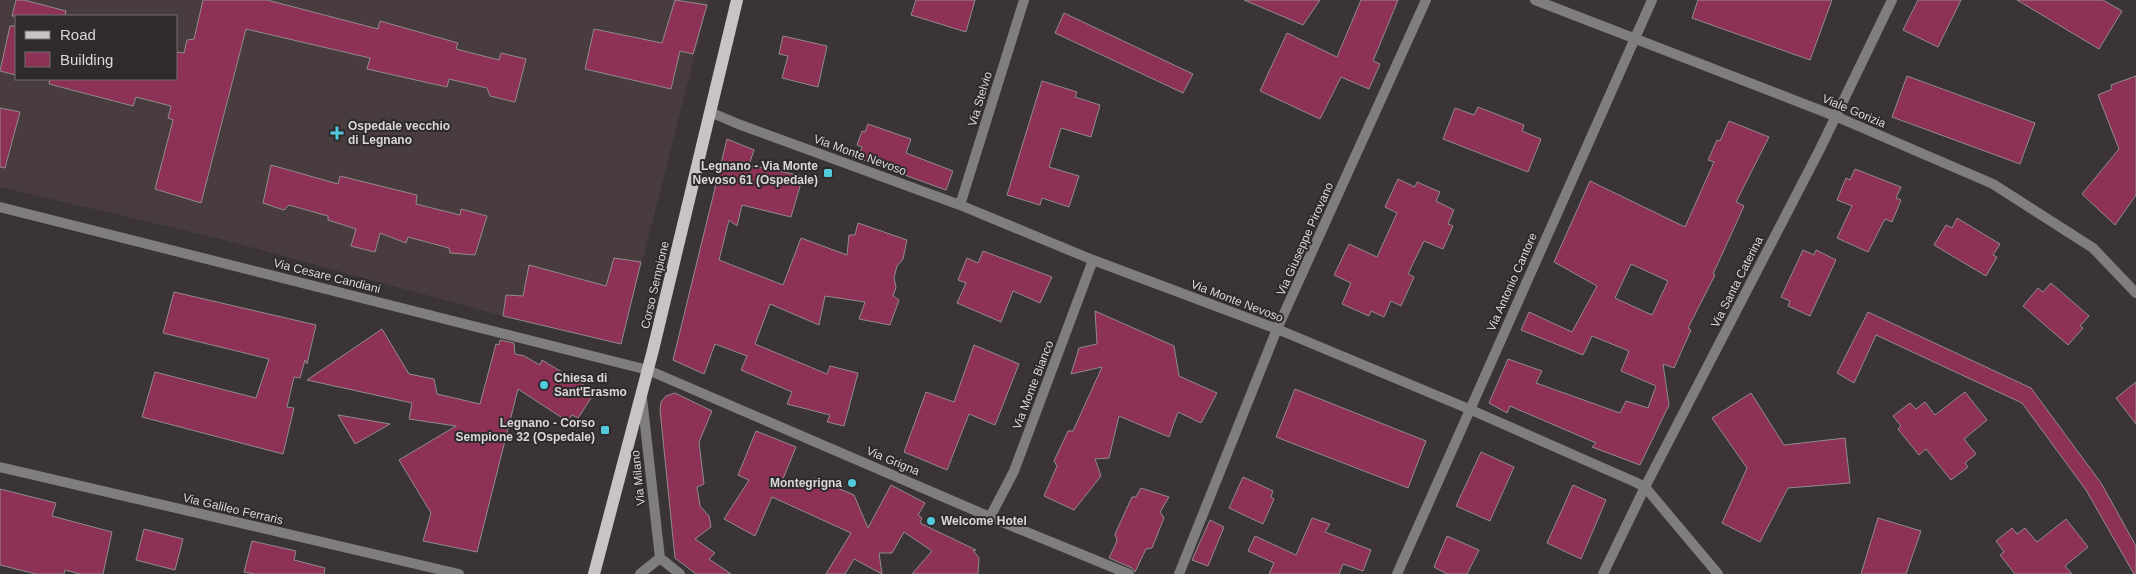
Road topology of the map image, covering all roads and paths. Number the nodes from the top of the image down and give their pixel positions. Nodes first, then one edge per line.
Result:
1 (737, 0) edge
2 (1024, 0) edge
3 (1426, 0) edge
4 (1535, 0) edge
5 (1652, 0) edge
6 (1892, 0) edge
7 (1634, 38) junction
8 (710, 112) junction
9 (1835, 116) junction
10 (960, 205) junction
11 (0, 207) edge
12 (1093, 260) junction
13 (2136, 293) edge
14 (1277, 329) junction
15 (648, 370) junction
16 (642, 394) junction
17 (1469, 409) junction
18 (0, 467) edge
19 (1646, 487) junction
20 (990, 517) junction
21 (660, 558) junction
22 (460, 574) edge
23 (594, 574) edge
24 (640, 574) edge
25 (680, 574) edge
26 (1129, 574) edge
27 (1179, 574) edge
28 (1397, 574) edge
29 (1603, 574) edge
30 (1718, 574) edge

1 - 8 main road, Corso Sempione
2 - 10 street, Via Stelvio
3 - 14 street, Via Giuseppe Pirovano
4 - 7 street, Viale Gorizia
5 - 7 street, Via Antonio Cantore
6 - 9 street, Via Santa Caterina
7 - 9 street, Viale Gorizia
7 - 17 street, Via Antonio Cantore
8 - 10 street, Via Monte Nevoso
8 - 15 main road, Corso Sempione
9 - 13 street, Viale Gorizia
9 - 19 street, Via Santa Caterina
10 - 12 street, Via Monte Nevoso
11 - 15 street, Via Cesare Candiani
12 - 14 street, Via Monte Nevoso
12 - 20 street, Via Monte Bianco
14 - 17 street, Via Monte Nevoso
14 - 27 street, Via Giuseppe Pirovano
15 - 16 main road, Corso Sempione
15 - 20 street, Via Grigna
16 - 21 street, Via Milano
16 - 23 main road, Corso Sempione
17 - 19 street, Via Monte Nevoso
17 - 28 street, Via Antonio Cantore
18 - 22 street, Via Galileo Ferraris
19 - 29 street, Via Santa Caterina
19 - 30 street, Via Monte Nevoso
20 - 26 street, Via Grigna
21 - 24 street
21 - 25 street

